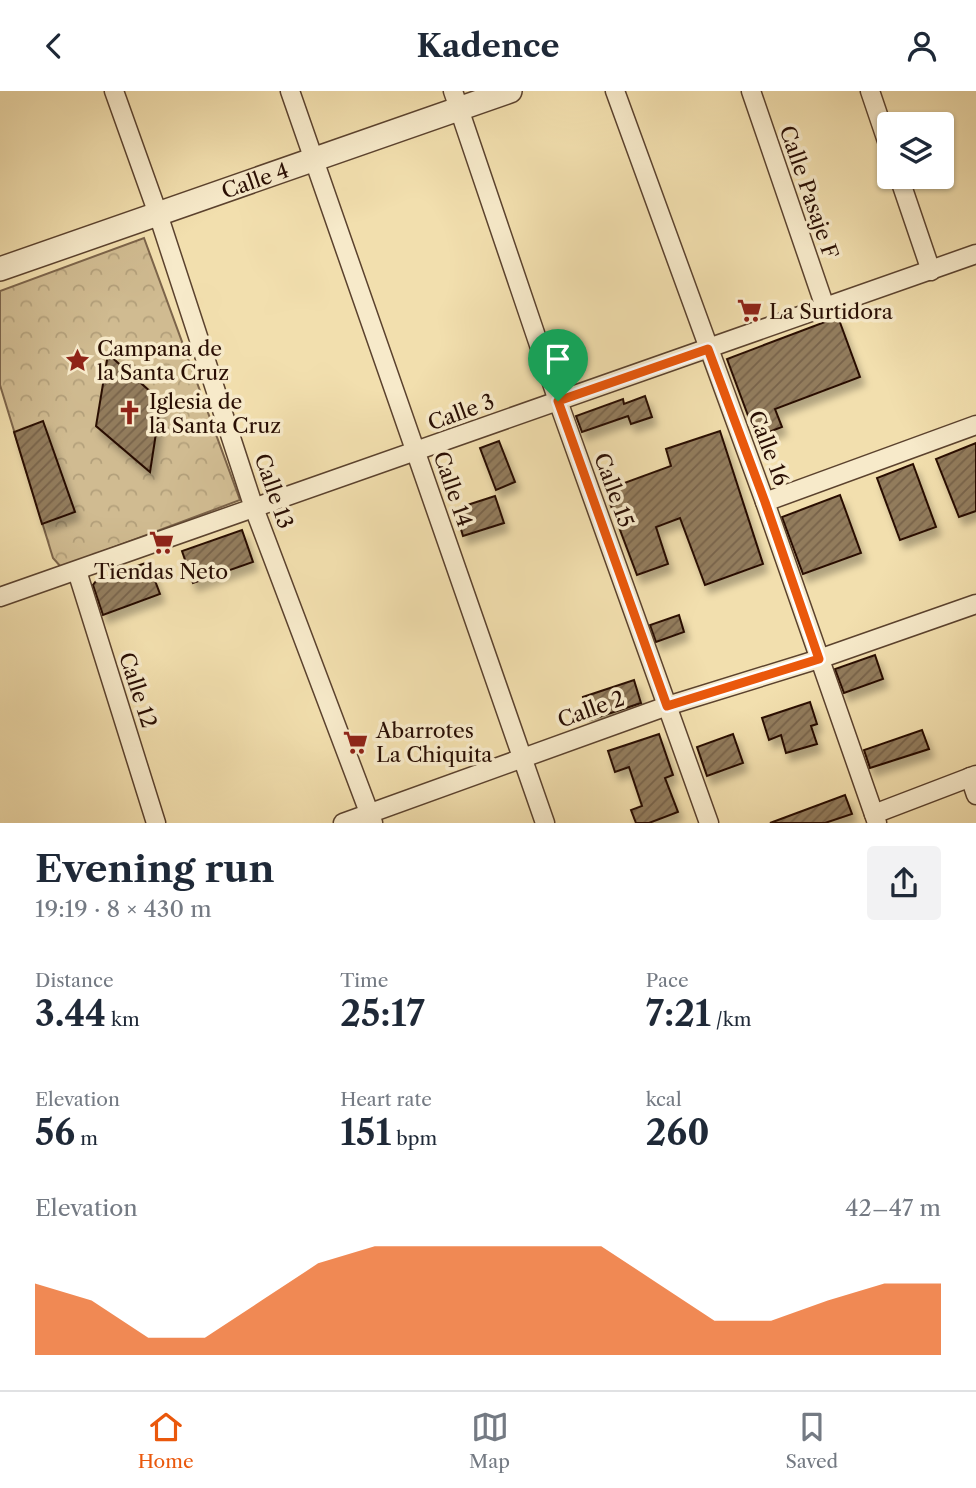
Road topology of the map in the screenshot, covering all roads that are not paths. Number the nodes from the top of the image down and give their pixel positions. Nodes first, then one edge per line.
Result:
1 (114, 91) edge
2 (290, 91) edge
3 (510, 91) edge
4 (615, 91) edge
5 (751, 91) edge
6 (870, 91) edge
7 (456, 100) edge
8 (877, 112) edge
9 (313, 158) junction
10 (903, 189) edge
11 (158, 214) junction
12 (976, 254) edge
13 (0, 269) edge
14 (931, 271) junction
15 (825, 307) junction
16 (708, 349) junction
17 (558, 401) junction
18 (976, 425) edge
19 (416, 452) junction
20 (765, 502) junction
21 (254, 507) junction
22 (77, 571) junction
23 (0, 597) edge
24 (976, 604) edge
25 (819, 659) junction
26 (667, 706) junction
27 (522, 758) junction
28 (973, 776) edge
29 (976, 795) edge
30 (371, 818) edge
31 (876, 818) edge
32 (156, 823) edge
33 (343, 823) edge
34 (545, 823) edge
35 (709, 823) edge

1 - 11 street, Calle 13
2 - 9 street, Calle 14
3 - 7 street, Calle 4
4 - 16 street, Calle 16
5 - 15 street, Calle Pasaje F
6 - 8 street
7 - 9 street, Calle 4
7 - 17 street, Calle 15
9 - 11 street, Calle 4
9 - 19 street, Calle 14
10 - 14 street
11 - 13 street, Calle 4
11 - 21 street, Calle 13
12 - 14 street, Calle 3
14 - 15 street, Calle 3
15 - 16 street, Calle 3
16 - 17 street, Calle 3
16 - 20 street, Calle 16
17 - 19 street, Calle 3
17 - 26 street, Calle 15
18 - 20 street
19 - 21 street, Calle 3
19 - 27 street, Calle 14
20 - 25 street, Calle 16
21 - 22 street, Calle 3
21 - 30 street, Calle 13
22 - 23 street, Calle 3
22 - 32 street, Calle 12
24 - 25 street, Calle 2
25 - 26 street, Calle 2
25 - 31 street, Calle 16
26 - 27 street, Calle 2
26 - 35 street, Calle 15
27 - 30 street, Calle 2
27 - 34 street, Calle 14
28 - 29 street
28 - 31 street
30 - 33 street, Calle 2

